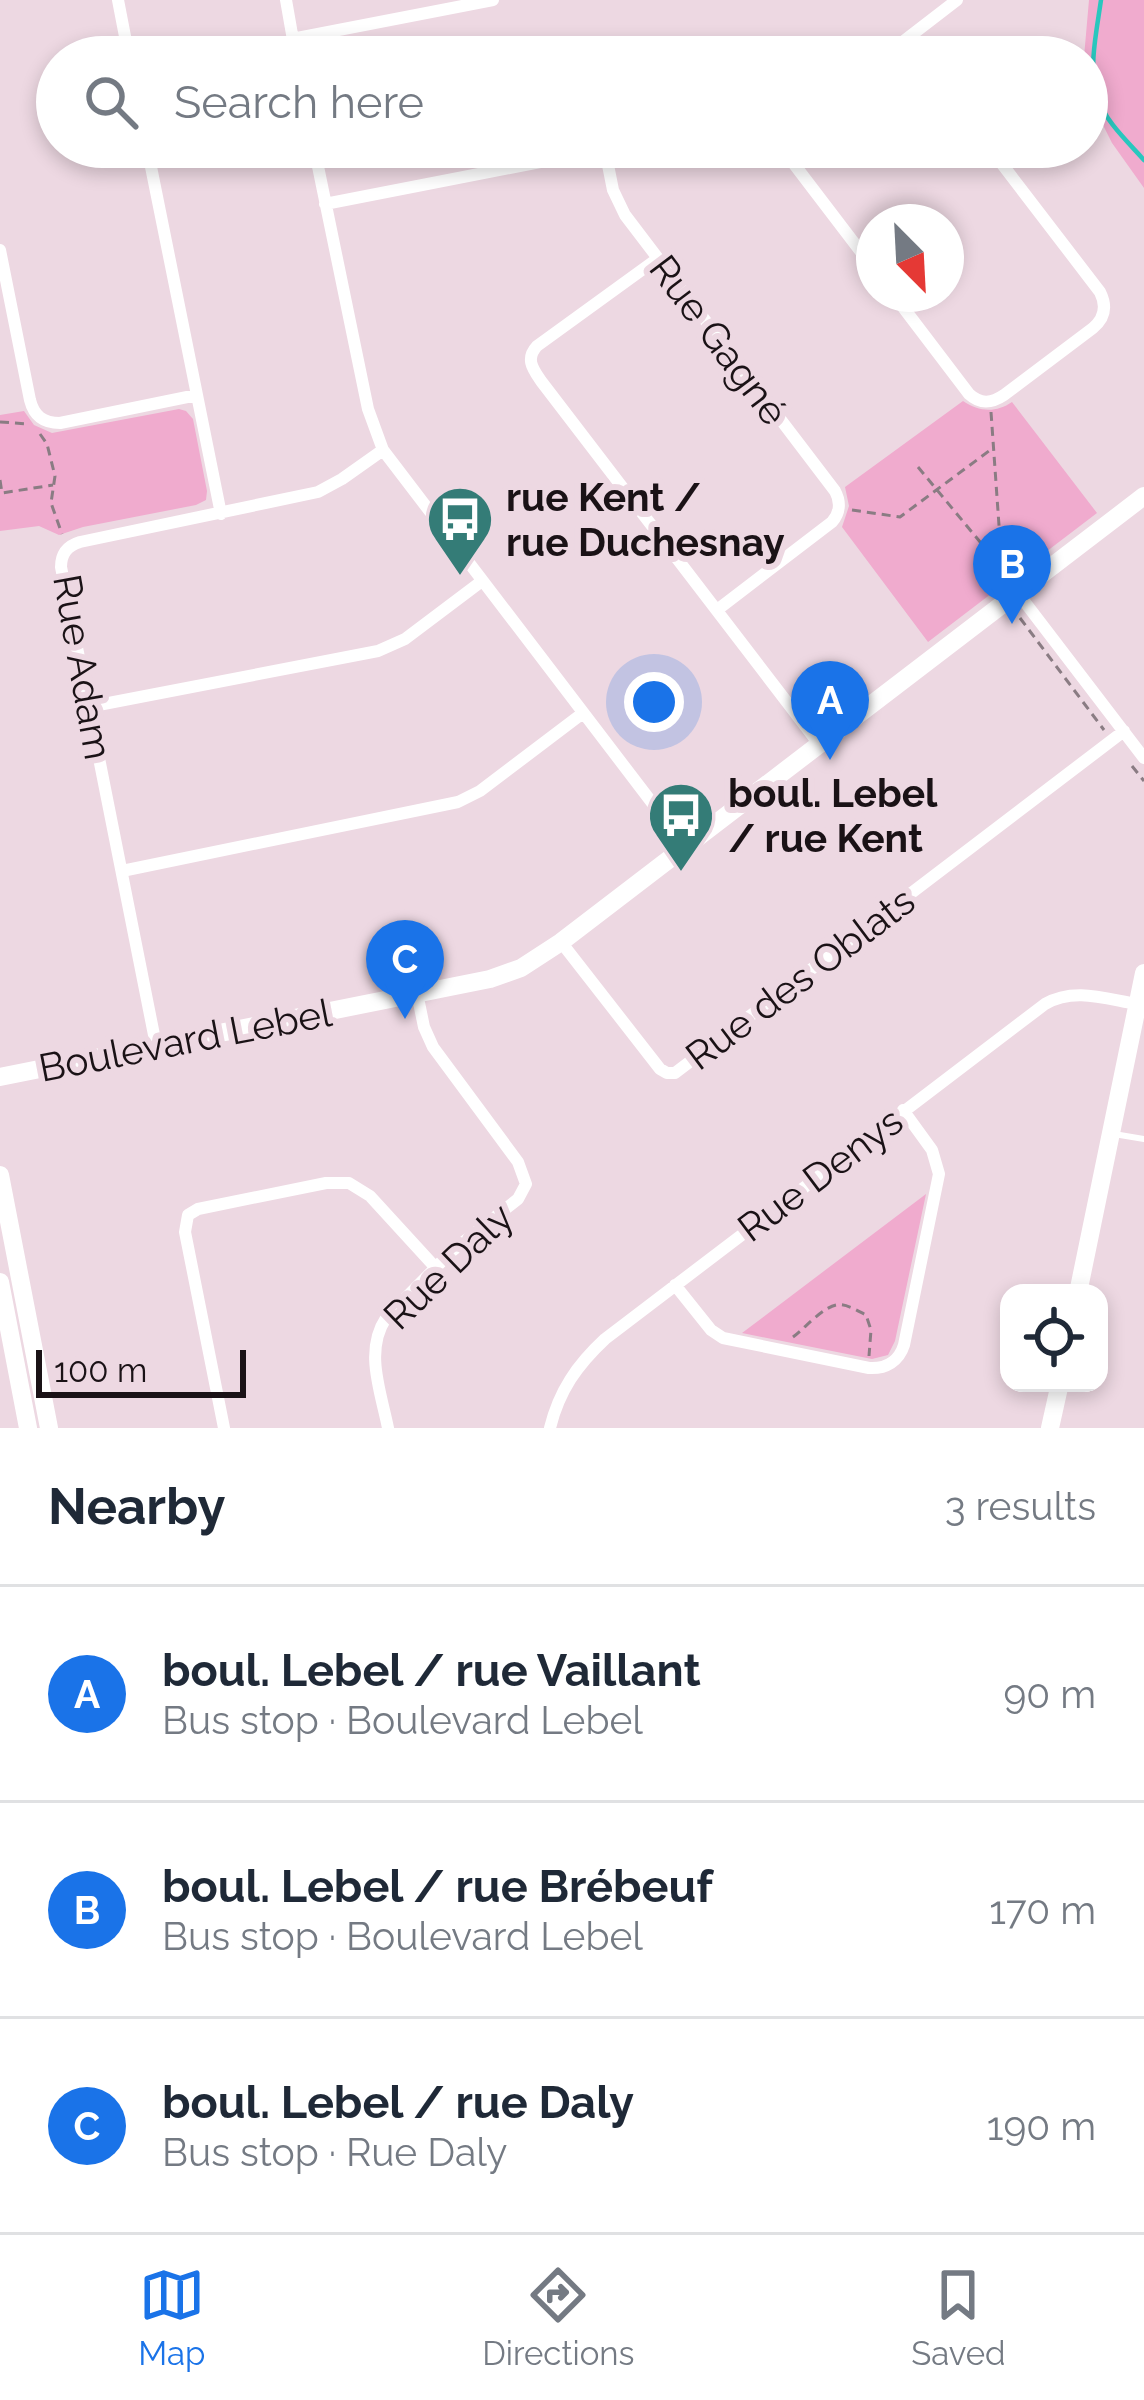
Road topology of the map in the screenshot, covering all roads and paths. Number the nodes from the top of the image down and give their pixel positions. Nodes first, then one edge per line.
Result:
1 (118, 0) edge
2 (286, 0) edge
3 (493, 0) edge
4 (957, 0) edge
5 (458, 3) edge
6 (125, 36) edge
7 (291, 36) edge
8 (310, 36) edge
9 (911, 36) edge
10 (151, 168) edge
11 (318, 168) edge
12 (509, 168) edge
13 (612, 168) edge
14 (798, 168) edge
15 (1005, 168) edge
16 (326, 204) junction
17 (856, 244) edge
18 (0, 250) edge
19 (657, 259) junction
20 (907, 312) edge
21 (197, 395) junction
22 (991, 410) dead end
23 (0, 422) edge
24 (993, 448) junction
25 (383, 449) junction
26 (918, 466) dead end
27 (0, 480) edge
28 (54, 484) junction
29 (938, 489) junction
30 (1144, 496) edge
31 (850, 510) dead end
32 (221, 514) junction
33 (62, 536) dead end
34 (1001, 567) junction
35 (482, 581) junction
36 (1012, 588) junction
37 (717, 610) junction
38 (1019, 613) dead end
39 (88, 707) junction
40 (583, 713) junction
41 (1104, 730) dead end
42 (1124, 731) junction
43 (819, 744) junction
44 (1144, 758) edge
45 (685, 846) junction
46 (122, 872) junction
47 (561, 942) junction
48 (1144, 973) edge
49 (417, 993) junction
50 (1137, 1004) junction
51 (156, 1045) junction
52 (0, 1077) edge
53 (903, 1110) junction
54 (1111, 1134) junction
55 (1144, 1139) edge
56 (0, 1175) edge
57 (435, 1268) junction
58 (0, 1282) edge
59 (1080, 1284) edge
60 (675, 1285) junction
61 (787, 1342) dead end
62 (868, 1358) dead end
63 (1058, 1392) edge
64 (28, 1428) edge
65 (49, 1428) edge
66 (224, 1428) edge
67 (388, 1428) edge
68 (550, 1428) edge
69 (1051, 1428) edge

1 - 6 street
2 - 7 street
3 - 5 street
4 - 9 street
5 - 8 street
10 - 21 street
11 - 16 street
12 - 16 street
13 - 19 street, Rue Gagné
14 - 17 street
15 - 20 street
16 - 25 street
18 - 21 street
19 - 37 street, Rue Gagné
19 - 37 street
21 - 32 street
22 - 24 path
23 - 28 path
24 - 29 path
24 - 34 path
25 - 32 street, Rue Adam
25 - 35 street
26 - 29 path
27 - 28 path
28 - 33 path
29 - 31 path
29 - 34 path
30 - 36 street, Boulevard Lebel
32 - 39 street, Rue Adam
34 - 36 path
35 - 39 street
35 - 40 street
36 - 42 street
36 - 43 street, Boulevard Lebel
37 - 43 street
38 - 41 path
39 - 46 street, Rue Adam
40 - 45 street
40 - 46 street
42 - 44 street
42 - 47 street, Rue des Oblats
43 - 45 street, Boulevard Lebel
45 - 47 street, Boulevard Lebel
46 - 51 street, Rue Adam
47 - 49 street, Boulevard Lebel
48 - 50 street
49 - 51 street, Boulevard Lebel
49 - 57 street, Rue Daly
50 - 53 street, Rue Denys
50 - 54 street
51 - 52 street, Boulevard Lebel
53 - 60 street, Rue Denys
53 - 60 street
54 - 55 lane
54 - 59 street
56 - 65 street
57 - 66 street
57 - 67 street, Rue Daly
58 - 64 street
60 - 68 street, Rue Denys
61 - 62 path
63 - 69 street

